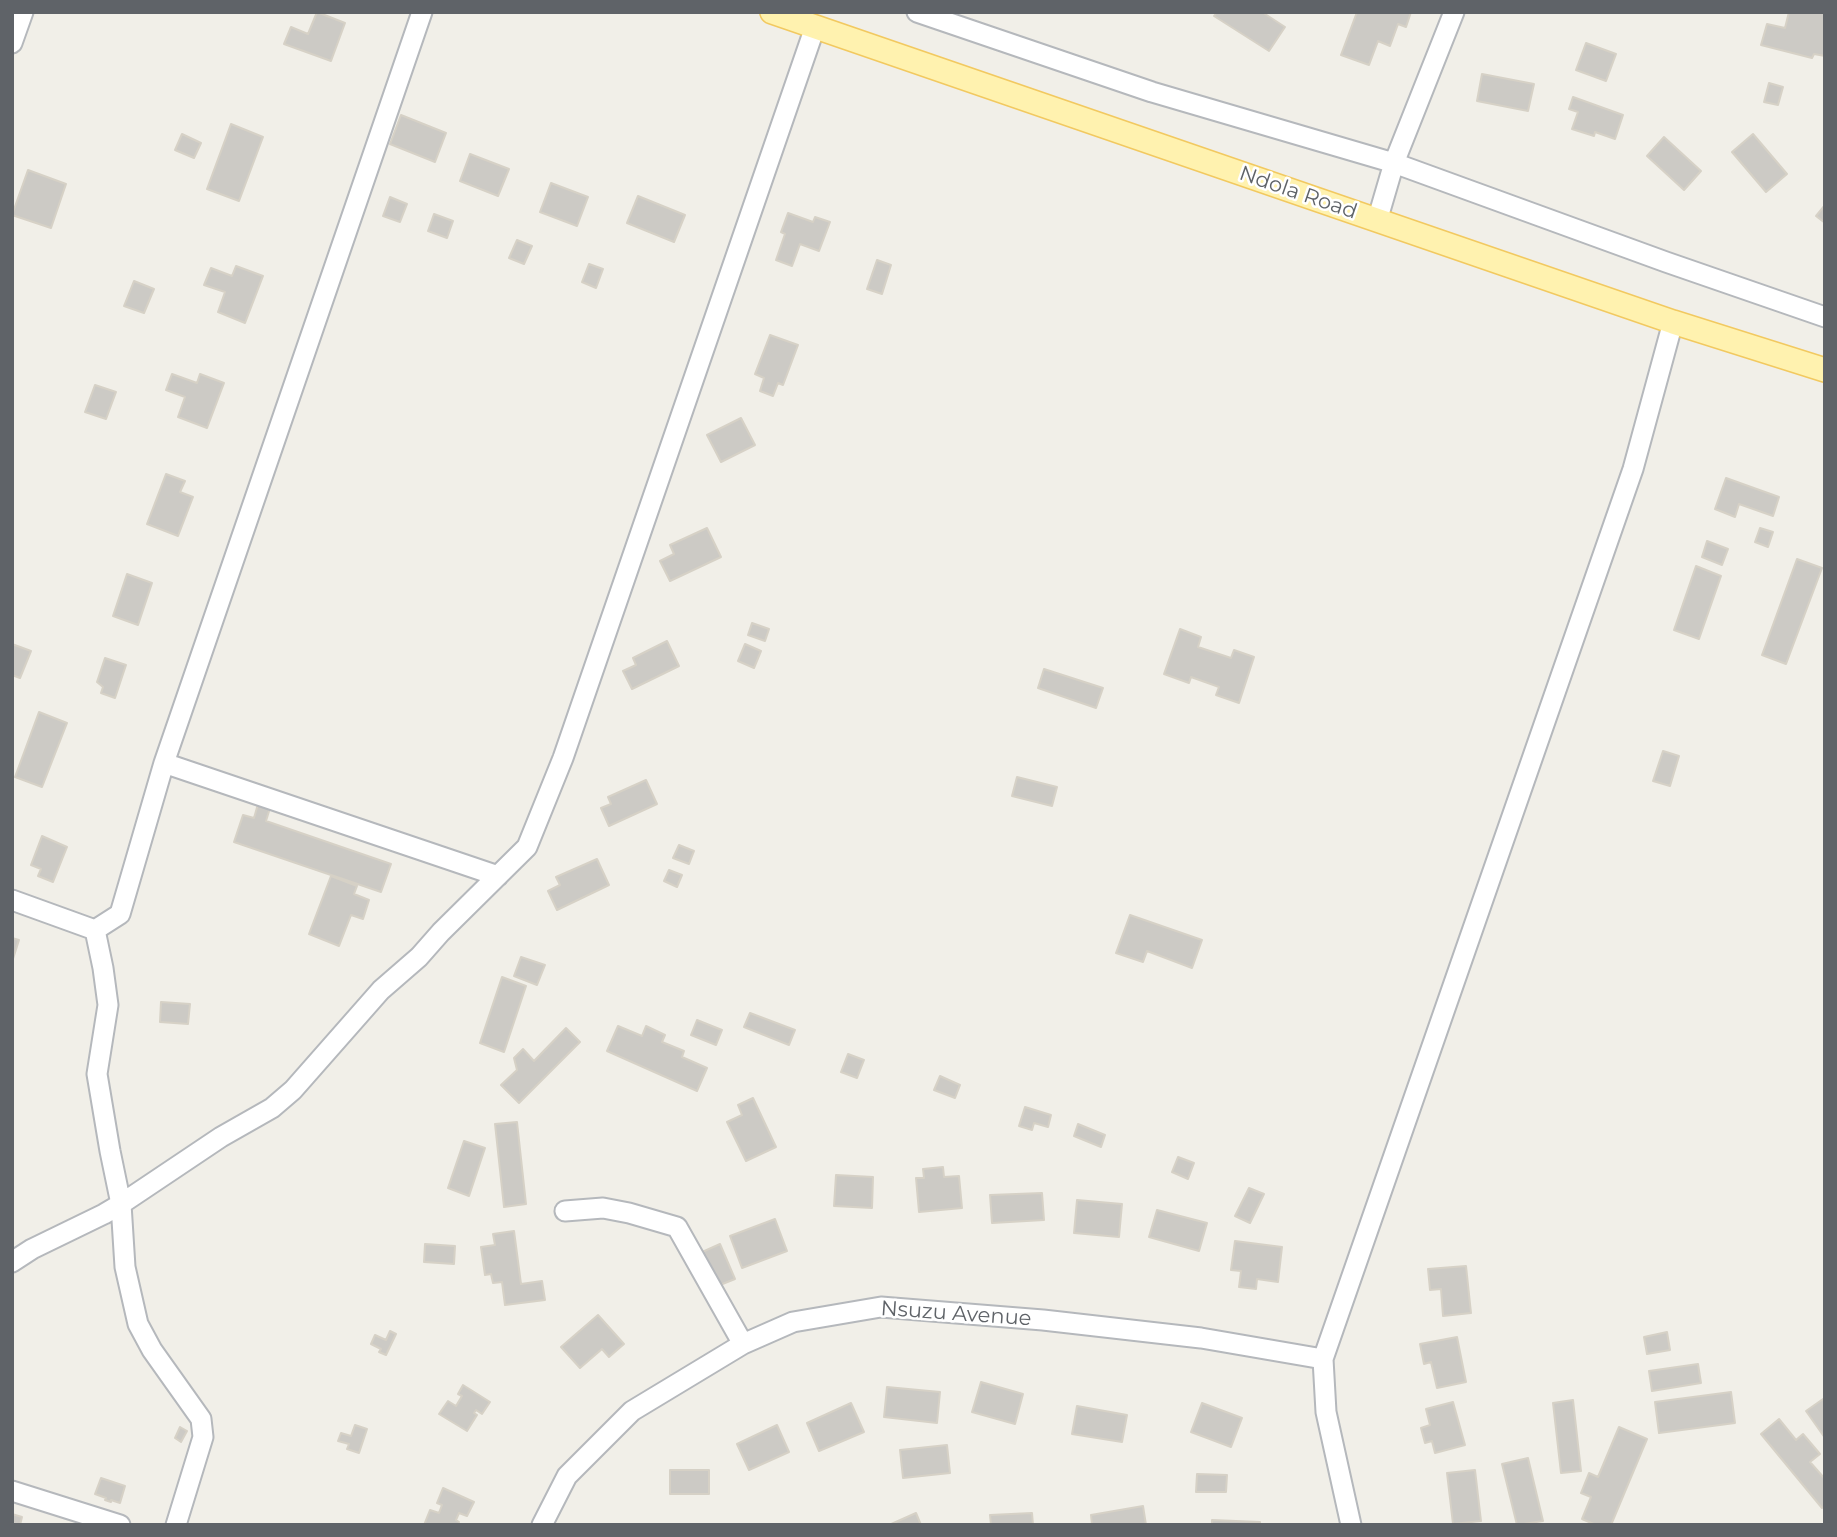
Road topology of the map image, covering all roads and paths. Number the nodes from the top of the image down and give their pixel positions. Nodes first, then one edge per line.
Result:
1 (23, 12) edge
2 (422, 12) edge
3 (772, 12) edge
4 (917, 12) edge
5 (1454, 12) edge
6 (815, 27) junction
7 (12, 43) edge
8 (1394, 163) junction
9 (1377, 221) junction
10 (1825, 317) edge
11 (1673, 322) junction
12 (1825, 370) edge
13 (164, 764) junction
14 (498, 876) junction
15 (12, 900) edge
16 (95, 930) junction
17 (121, 1203) junction
18 (565, 1211) dead end
19 (12, 1262) edge
20 (743, 1344) junction
21 (1323, 1359) junction
22 (12, 1491) edge
23 (120, 1525) edge
24 (176, 1525) edge
25 (542, 1525) edge
26 (1351, 1525) edge

1 - 7 street
2 - 13 street
3 - 6 main road, Ndola Road
4 - 8 street
5 - 8 street
6 - 9 main road, Ndola Road
6 - 14 street
8 - 9 street
8 - 10 street
9 - 11 main road, Ndola Road
11 - 12 main road, Ndola Road
11 - 21 street
13 - 14 street
13 - 16 street
14 - 17 street
15 - 16 street
16 - 17 street
17 - 19 street
17 - 24 street
18 - 20 street
20 - 21 street, Nsuzu Avenue
20 - 25 street, Nsuzu Avenue
21 - 26 street
22 - 23 street

